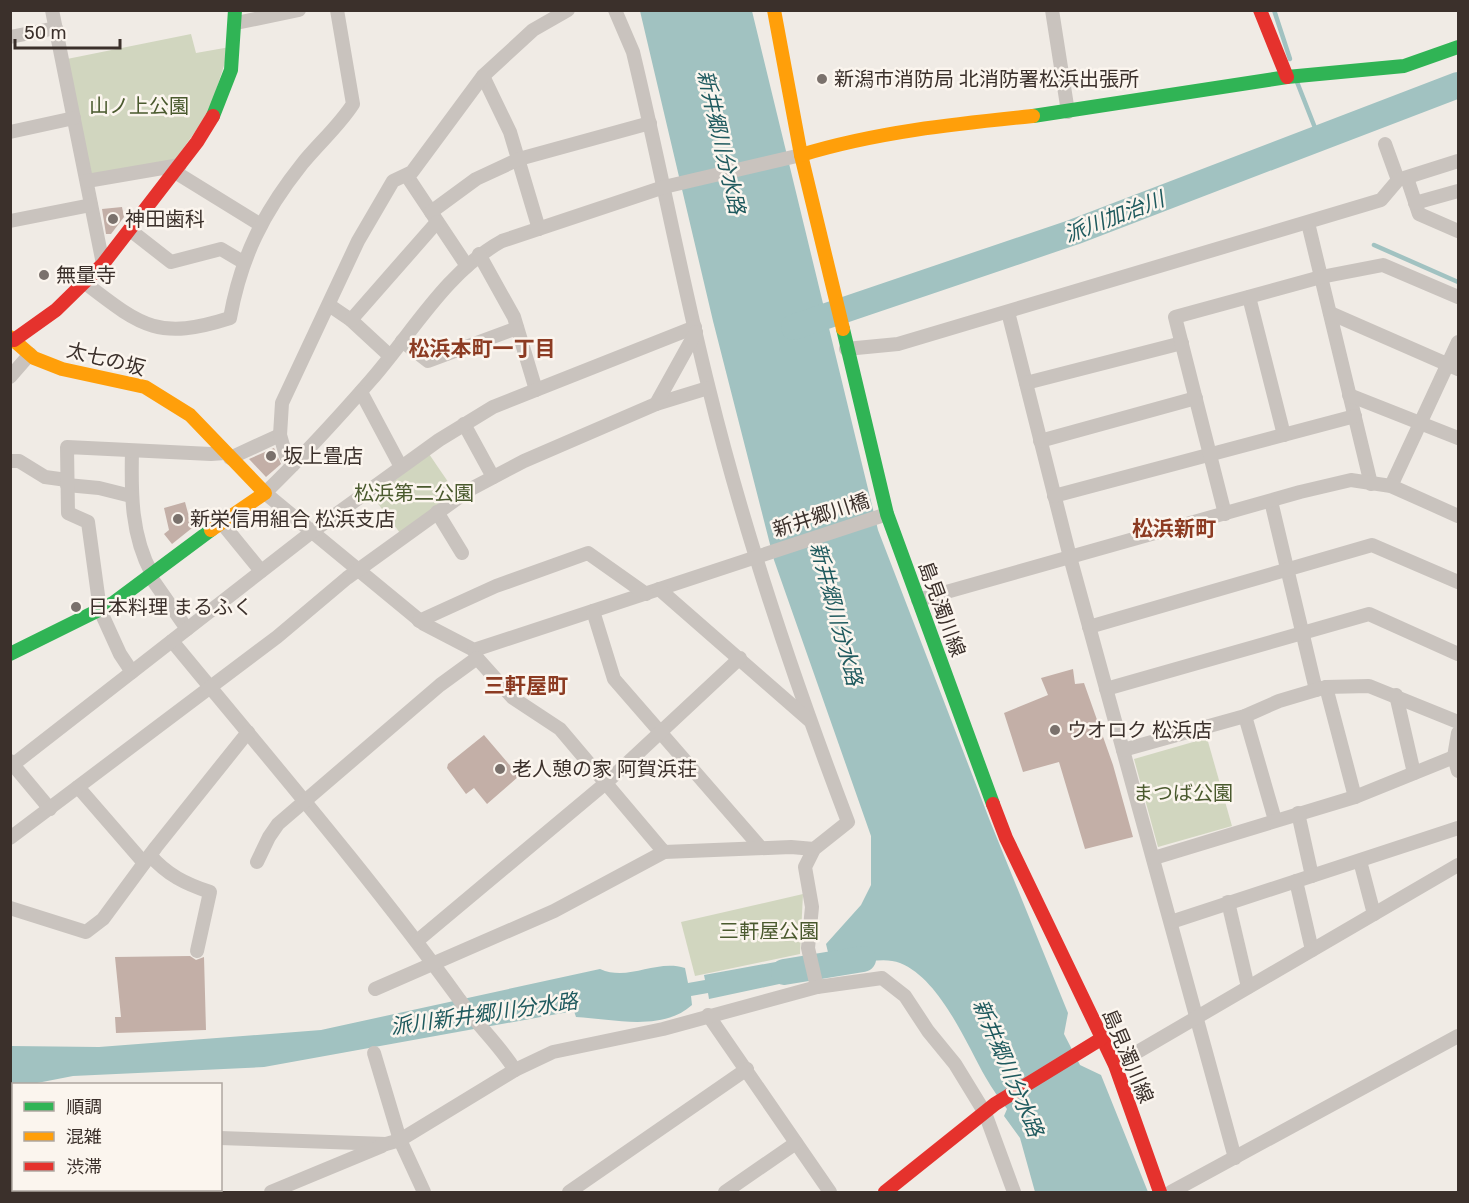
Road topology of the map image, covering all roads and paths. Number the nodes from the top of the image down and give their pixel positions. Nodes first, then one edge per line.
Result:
1 (52, 10) edge
2 (298, 10) edge
3 (337, 10) edge
4 (568, 10) edge
5 (615, 10) edge
6 (1052, 10) edge
7 (1260, 10) edge
8 (778, 12) edge
9 (236, 17) edge
10 (56, 28) junction
11 (10, 37) edge
12 (1458, 47) edge
13 (483, 76) junction
14 (1287, 78) junction
15 (1068, 112) junction
16 (74, 118) junction
17 (650, 123) junction
18 (10, 132) edge
19 (1385, 144) dead end
20 (801, 155) junction
21 (519, 159) junction
22 (1458, 161) edge
23 (178, 169) junction
24 (406, 176) junction
25 (1402, 179) junction
26 (87, 181) junction
27 (664, 187) junction
28 (1458, 191) edge
29 (1415, 203) junction
30 (91, 205) junction
31 (434, 217) junction
32 (10, 221) edge
33 (1308, 223) junction
34 (261, 225) junction
35 (539, 229) junction
36 (130, 230) junction
37 (1458, 231) edge
38 (479, 254) junction
39 (243, 262) junction
40 (103, 264) junction
41 (467, 266) junction
42 (1321, 277) junction
43 (85, 283) junction
44 (1249, 297) junction
45 (1458, 297) edge
46 (329, 305) junction
47 (1008, 312) junction
48 (1329, 313) junction
49 (351, 320) junction
50 (517, 328) junction
51 (696, 329) junction
52 (12, 339) edge
53 (402, 341) junction
54 (1458, 342) edge
55 (1182, 343) junction
56 (846, 349) junction
57 (30, 354) junction
58 (390, 356) junction
59 (1454, 367) edge
60 (10, 377) edge
61 (1026, 383) junction
62 (708, 388) junction
63 (536, 390) junction
64 (361, 392) junction
65 (1349, 395) junction
66 (1196, 398) junction
67 (656, 404) junction
68 (1355, 417) junction
69 (1422, 421) junction
70 (464, 424) junction
71 (280, 435) junction
72 (1284, 435) junction
73 (1458, 438) edge
74 (1040, 441) junction
75 (132, 451) junction
76 (1210, 454) junction
77 (228, 455) junction
78 (10, 461) edge
79 (293, 465) junction
80 (401, 468) junction
81 (493, 477) junction
82 (67, 483) junction
83 (1371, 484) junction
84 (1391, 486) junction
85 (265, 493) junction
86 (131, 496) junction
87 (1054, 496) junction
88 (1271, 501) junction
89 (436, 512) junction
90 (887, 514) junction
91 (1225, 514) junction
92 (1458, 516) edge
93 (221, 522) junction
94 (313, 531) junction
95 (462, 553) dead end
96 (762, 555) junction
97 (1070, 557) junction
98 (1287, 567) junction
99 (261, 571) junction
100 (360, 572) junction
101 (151, 575) junction
102 (1458, 582) edge
103 (652, 591) junction
104 (918, 600) junction
105 (100, 610) junction
106 (593, 611) junction
107 (419, 621) junction
108 (1089, 627) junction
109 (187, 629) junction
110 (1303, 634) junction
111 (172, 641) junction
112 (10, 654) edge
113 (475, 654) junction
114 (1458, 654) edge
115 (740, 658) junction
116 (132, 672) junction
117 (210, 687) junction
118 (1321, 688) junction
119 (1106, 689) junction
120 (1396, 695) junction
121 (1245, 716) junction
122 (810, 721) junction
123 (1458, 722) edge
124 (248, 732) junction
125 (661, 732) junction
126 (1458, 733) edge
127 (1123, 750) junction
128 (1454, 757) junction
129 (11, 765) edge
130 (1458, 771) edge
131 (1414, 773) junction
132 (607, 782) junction
133 (78, 787) junction
134 (1355, 797) junction
135 (305, 803) junction
136 (50, 809) junction
137 (1298, 813) junction
138 (1275, 820) junction
139 (1458, 828) edge
140 (10, 838) edge
141 (760, 848) junction
142 (814, 849) junction
143 (664, 852) junction
144 (1154, 858) junction
145 (147, 859) junction
146 (1360, 861) junction
147 (257, 862) dead end
148 (1458, 864) edge
149 (1312, 876) junction
150 (1296, 881) junction
151 (1228, 902) junction
152 (10, 908) edge
153 (1374, 914) junction
154 (1171, 922) junction
155 (417, 941) junction
156 (1312, 950) junction
157 (196, 951) dead end
158 (434, 965) junction
159 (817, 987) junction
160 (1248, 987) junction
161 (375, 989) dead end
162 (708, 1015) junction
163 (1197, 1017) junction
164 (1458, 1036) edge
165 (1101, 1039) junction
166 (374, 1053) dead end
167 (1115, 1065) junction
168 (747, 1069) junction
169 (516, 1070) junction
170 (990, 1109) junction
171 (222, 1138) edge
172 (400, 1140) junction
173 (796, 1143) junction
174 (386, 1144) junction
175 (1235, 1158) junction
176 (271, 1192) edge
177 (424, 1192) edge
178 (569, 1192) edge
179 (725, 1192) edge
180 (830, 1192) edge
181 (885, 1192) edge
182 (1014, 1192) edge
183 (1160, 1192) edge
184 (1171, 1192) edge

1 - 10 street
2 - 9 street
3 - 34 street
4 - 13 street
5 - 17 street
6 - 15 street
7 - 14 street
8 - 20 street, 島見濁川線
9 - 23 street
10 - 11 street
10 - 16 street
12 - 14 street
13 - 21 street
13 - 24 street
14 - 15 street
15 - 20 street
16 - 18 street
16 - 26 street
17 - 21 street
17 - 27 street
19 - 25 street
20 - 27 street
20 - 56 street, 島見濁川線
21 - 31 street
21 - 35 street
22 - 25 street
23 - 26 street
23 - 34 street
23 - 36 street
24 - 31 street
24 - 46 street
25 - 29 street
25 - 33 street
26 - 30 street
27 - 35 street
27 - 51 street
28 - 29 street
29 - 37 street
30 - 32 street
30 - 40 street
31 - 41 street
31 - 49 street
33 - 42 street
33 - 47 street
34 - 39 street
35 - 38 street
36 - 39 street
36 - 40 street
38 - 41 street
38 - 50 street
39 - 43 street
40 - 43 street
41 - 53 street
42 - 44 street
42 - 45 street
42 - 48 street
43 - 52 street
44 - 55 street
44 - 72 street
46 - 49 street
46 - 71 street
47 - 56 street
47 - 61 street
48 - 59 street
48 - 65 street
49 - 58 street
50 - 53 street
50 - 63 street
51 - 62 street
51 - 63 street
51 - 67 street
52 - 57 street, 太七の坂
53 - 58 street
54 - 59 street
55 - 61 street
55 - 66 street
56 - 90 street, 島見濁川線
57 - 60 street
57 - 77 street, 太七の坂
58 - 64 street
59 - 69 street
61 - 74 street
62 - 67 street
62 - 96 street
63 - 70 street
64 - 79 street
64 - 80 street
65 - 68 street
65 - 69 street
66 - 74 street
66 - 76 street
67 - 81 street
68 - 72 street
68 - 83 street
69 - 73 street
69 - 84 street
70 - 80 street
70 - 81 street
71 - 77 street
71 - 79 street
72 - 76 street
74 - 87 street
75 - 77 street
75 - 82 street
75 - 86 street
76 - 87 street
76 - 91 street
77 - 85 street, 太七の坂
78 - 82 street
79 - 85 street
80 - 94 street
81 - 89 street
82 - 86 street
82 - 105 street
83 - 84 street
83 - 88 street
84 - 92 street
85 - 93 street
85 - 94 street
86 - 101 street
87 - 97 street
88 - 91 street
88 - 98 street
89 - 95 street
89 - 100 street
90 - 96 street, 新井郷川橋
90 - 104 street, 島見濁川線
91 - 97 street
93 - 99 street
93 - 101 street
94 - 99 street
94 - 100 street
96 - 103 street, 新井郷川橋
96 - 122 street
97 - 104 street
97 - 108 street
98 - 102 street
98 - 108 street
98 - 110 street
99 - 109 street
100 - 107 street
100 - 117 street
101 - 105 street
101 - 109 street
103 - 106 street, 新井郷川橋
103 - 107 street
103 - 115 street
104 - 165 street, 島見濁川線
105 - 112 street
105 - 116 street
106 - 113 street, 新井郷川橋
106 - 125 street
107 - 113 street
108 - 119 street
109 - 111 street
110 - 114 street
110 - 118 street
110 - 119 street
111 - 116 street
111 - 117 street
113 - 132 street
113 - 135 street, 新井郷川橋
115 - 122 street
115 - 125 street
116 - 129 street
117 - 124 street
117 - 133 street
118 - 120 street
118 - 121 street
118 - 134 street
119 - 127 street
120 - 123 street
120 - 131 street
121 - 127 street
121 - 138 street
122 - 142 street
124 - 135 street
124 - 145 street
125 - 132 street
125 - 141 street
126 - 128 street
127 - 144 street
128 - 130 street
128 - 131 street
129 - 136 street
131 - 134 street
132 - 143 street
132 - 155 street
133 - 136 street
133 - 145 street
134 - 137 street
135 - 147 street, 新井郷川橋
135 - 155 street
136 - 140 street
137 - 138 street
137 - 149 street
138 - 144 street
139 - 146 street
141 - 142 street
141 - 143 street
142 - 159 street
143 - 158 street
144 - 154 street
145 - 152 street
145 - 157 street
146 - 149 street
146 - 153 street
148 - 153 street
149 - 150 street
150 - 151 street
150 - 156 street
151 - 154 street
151 - 160 street
153 - 156 street
154 - 163 street
155 - 158 street
156 - 160 street
158 - 161 street
158 - 169 street
159 - 162 street
159 - 170 street
160 - 163 street
162 - 168 street
162 - 169 street
163 - 167 street
163 - 175 street
164 - 175 street
165 - 167 street, 島見濁川線
165 - 170 street
166 - 172 street
167 - 183 street, 島見濁川線
168 - 173 street
168 - 178 street
169 - 172 street
170 - 181 street
170 - 182 street
171 - 174 street
172 - 174 street
172 - 177 street
173 - 179 street
173 - 180 street
174 - 176 street
175 - 184 street

